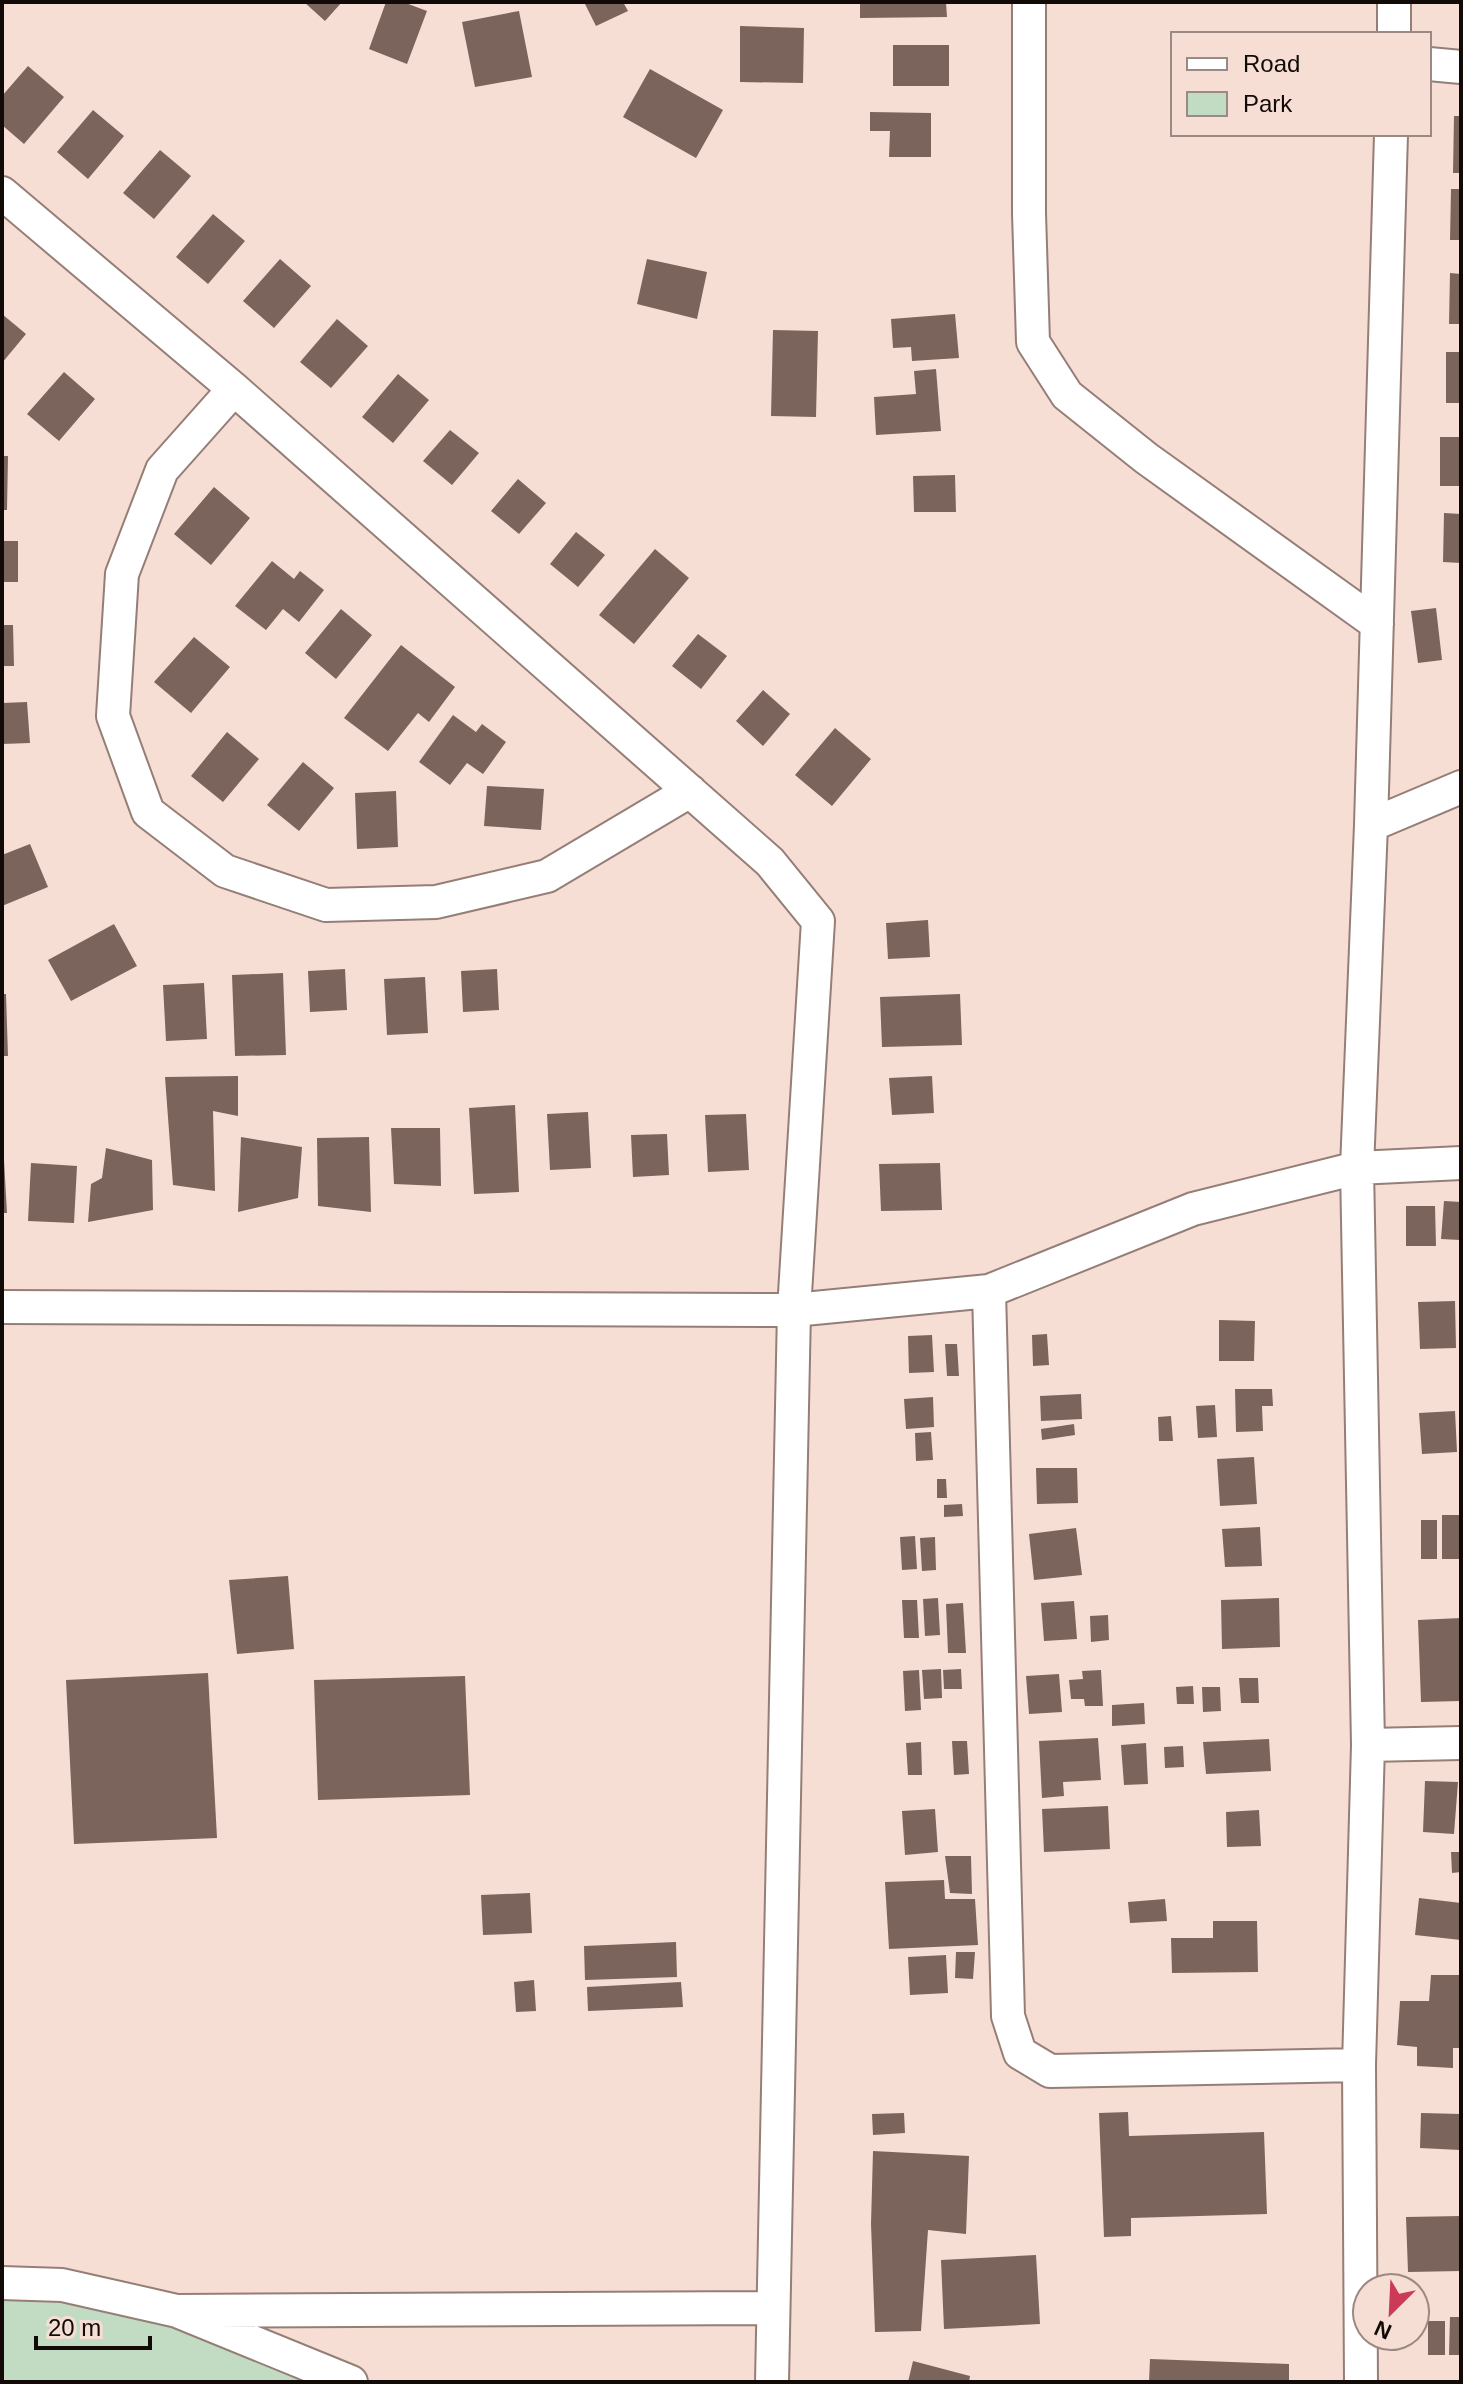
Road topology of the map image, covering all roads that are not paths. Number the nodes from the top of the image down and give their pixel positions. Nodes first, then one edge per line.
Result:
1 (1029, 2) edge
2 (1394, 2) edge
3 (1394, 32) edge
4 (1431, 64) edge
5 (1461, 67) edge
6 (1391, 136) edge
7 (2, 193) edge
8 (234, 389) junction
9 (1377, 624) junction
10 (1461, 787) edge
11 (690, 791) junction
12 (1371, 825) junction
13 (1461, 1163) edge
14 (1357, 1168) junction
15 (989, 1291) junction
16 (2, 1307) edge
17 (794, 1310) junction
18 (1461, 1743) edge
19 (1368, 1745) junction
20 (1359, 2065) junction
21 (2, 2283) edge
22 (773, 2308) junction
23 (177, 2311) junction
24 (351, 2382) edge
25 (772, 2382) edge
26 (1361, 2382) edge

1 - 9 street
2 - 3 street
4 - 5 street
6 - 9 street
7 - 8 street
8 - 11 street
8 - 11 street
9 - 12 street
10 - 12 street
11 - 17 street
12 - 14 street
13 - 14 street
14 - 15 street
14 - 19 street
15 - 17 street
15 - 20 street
16 - 17 street
17 - 22 street
18 - 19 street
19 - 20 street
20 - 26 street
21 - 23 street
22 - 23 street
22 - 25 street
23 - 24 street

